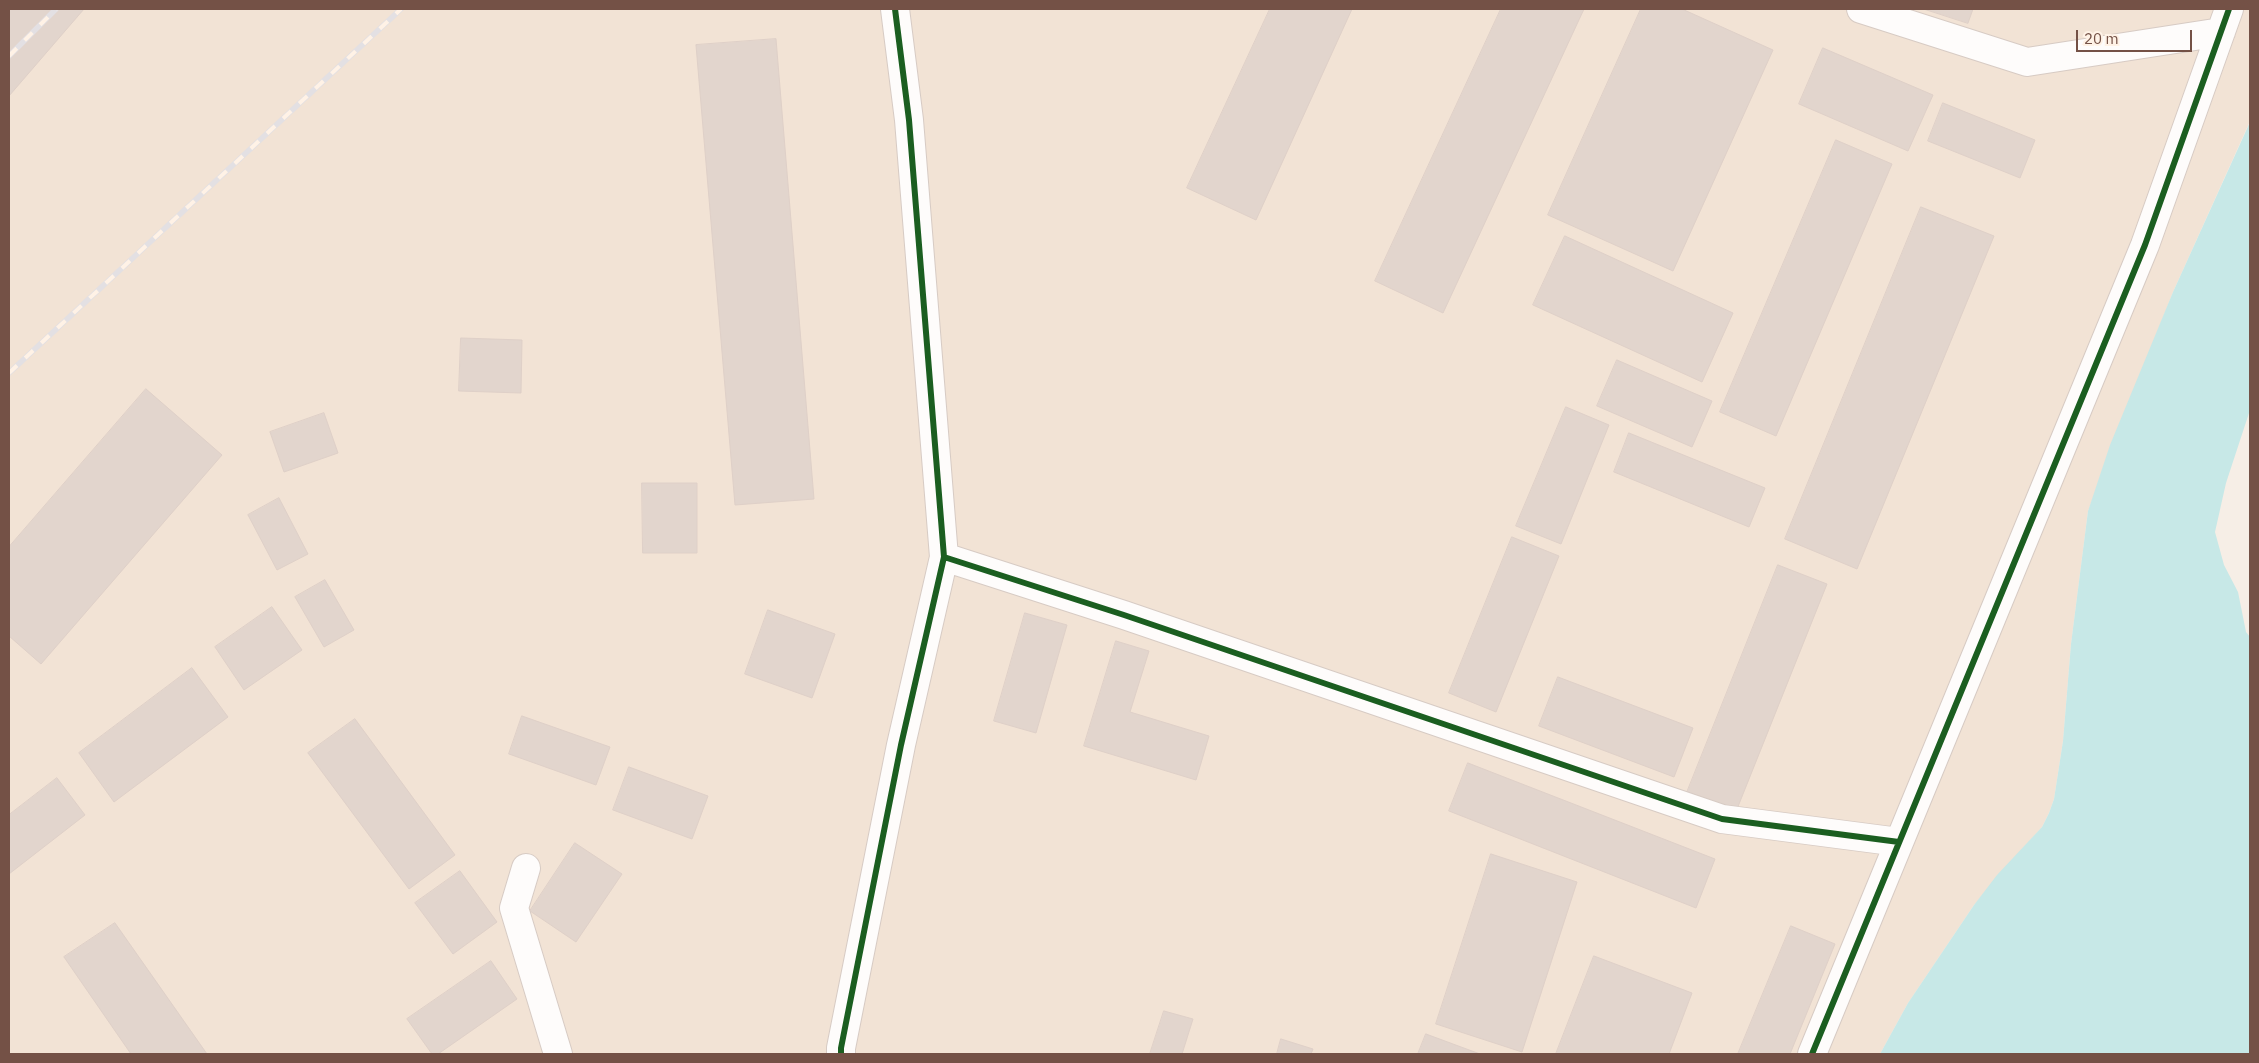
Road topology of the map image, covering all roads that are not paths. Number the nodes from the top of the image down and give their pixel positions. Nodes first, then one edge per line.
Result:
1 (895, 9) edge
2 (1861, 9) edge
3 (2225, 20) edge
4 (944, 557) junction
5 (1899, 842) junction
6 (526, 868) dead end
7 (558, 1054) edge
8 (841, 1054) edge
9 (1812, 1054) edge

1 - 4 street
2 - 3 street
3 - 5 street
4 - 5 street
4 - 8 street
5 - 9 street
6 - 7 street

